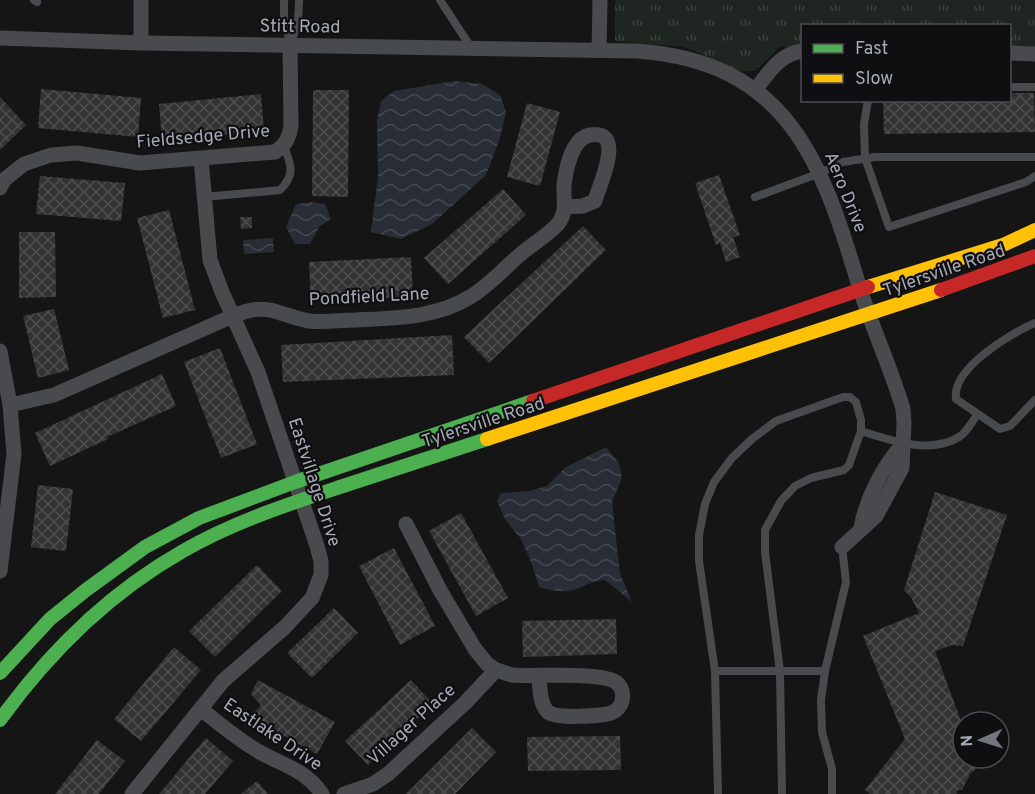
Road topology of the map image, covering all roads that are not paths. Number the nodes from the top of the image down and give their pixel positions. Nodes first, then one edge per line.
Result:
1 (141, 0) edge
2 (284, 0) edge
3 (299, 0) edge
4 (440, 0) edge
5 (600, 0) edge
6 (0, 39) edge
7 (141, 43) junction
8 (290, 46) junction
9 (472, 49) junction
10 (599, 50) junction
11 (801, 51) edge
12 (1011, 53) edge
13 (1035, 54) edge
14 (1011, 87) edge
15 (1035, 87) edge
16 (756, 89) junction
17 (868, 102) edge
18 (284, 146) junction
19 (1035, 157) edge
20 (865, 158) junction
21 (201, 159) junction
22 (820, 173) junction
23 (1035, 176) edge
24 (0, 188) edge
25 (204, 197) junction
26 (754, 197) dead end
27 (565, 207) junction
28 (1035, 230) edge
29 (1035, 256) edge
30 (861, 290) junction
31 (870, 314) junction
32 (232, 316) junction
33 (1035, 323) edge
34 (0, 351) edge
35 (1035, 400) edge
36 (10, 405) junction
37 (977, 415) junction
38 (861, 431) junction
39 (903, 444) junction
40 (295, 482) junction
41 (301, 500) junction
42 (406, 524) dead end
43 (842, 547) joint
44 (0, 571) edge
45 (496, 670) junction
46 (715, 671) junction
47 (780, 671) junction
48 (825, 671) junction
49 (0, 673) edge
50 (539, 676) junction
51 (201, 709) junction
52 (0, 720) edge
53 (132, 794) edge
54 (322, 794) edge
55 (344, 794) edge
56 (718, 794) edge
57 (782, 794) edge
58 (832, 794) edge

1 - 7 street
2 - 8 lane
3 - 8 lane
4 - 9 lane
5 - 10 street
6 - 7 street, Stitt Road
7 - 8 street, Stitt Road
8 - 9 street, Stitt Road
8 - 18 street, Fieldsedge Drive
9 - 10 street, Stitt Road
10 - 16 street, Aero Drive
11 - 16 street
12 - 13 street
14 - 15 lane
16 - 22 street, Aero Drive
17 - 20 lane
18 - 21 street, Fieldsedge Drive
18 - 25 lane
19 - 20 lane
20 - 22 lane
20 - 23 lane
21 - 24 street, Fieldsedge Drive
21 - 25 street, Eastvillage Drive
22 - 26 lane
22 - 30 street, Aero Drive
25 - 32 street, Eastvillage Drive
27 - 27 street
27 - 32 street, Pondfield Lane
28 - 30 main road, Tylersville Road
29 - 31 main road, Tylersville Road
30 - 31 street, Aero Drive
30 - 40 main road, Tylersville Road
31 - 39 street, Aero Drive
31 - 41 main road, Tylersville Road
32 - 36 street, Pondfield Lane
32 - 40 street, Eastvillage Drive
33 - 37 lane
34 - 36 street
35 - 37 lane
36 - 44 street
37 - 39 lane
38 - 39 lane
38 - 46 lane
38 - 47 lane
39 - 43 street, Aero Drive
40 - 41 street, Eastvillage Drive
40 - 49 main road, Tylersville Road
41 - 51 street, Eastvillage Drive
41 - 52 main road, Tylersville Road
42 - 45 street
43 - 48 lane
45 - 50 street
45 - 55 street, Villager Place
46 - 47 lane
46 - 56 lane
47 - 48 lane
47 - 57 lane
48 - 58 lane
50 - 50 street
51 - 53 street, Eastvillage Drive
51 - 54 street, Eastlake Drive

